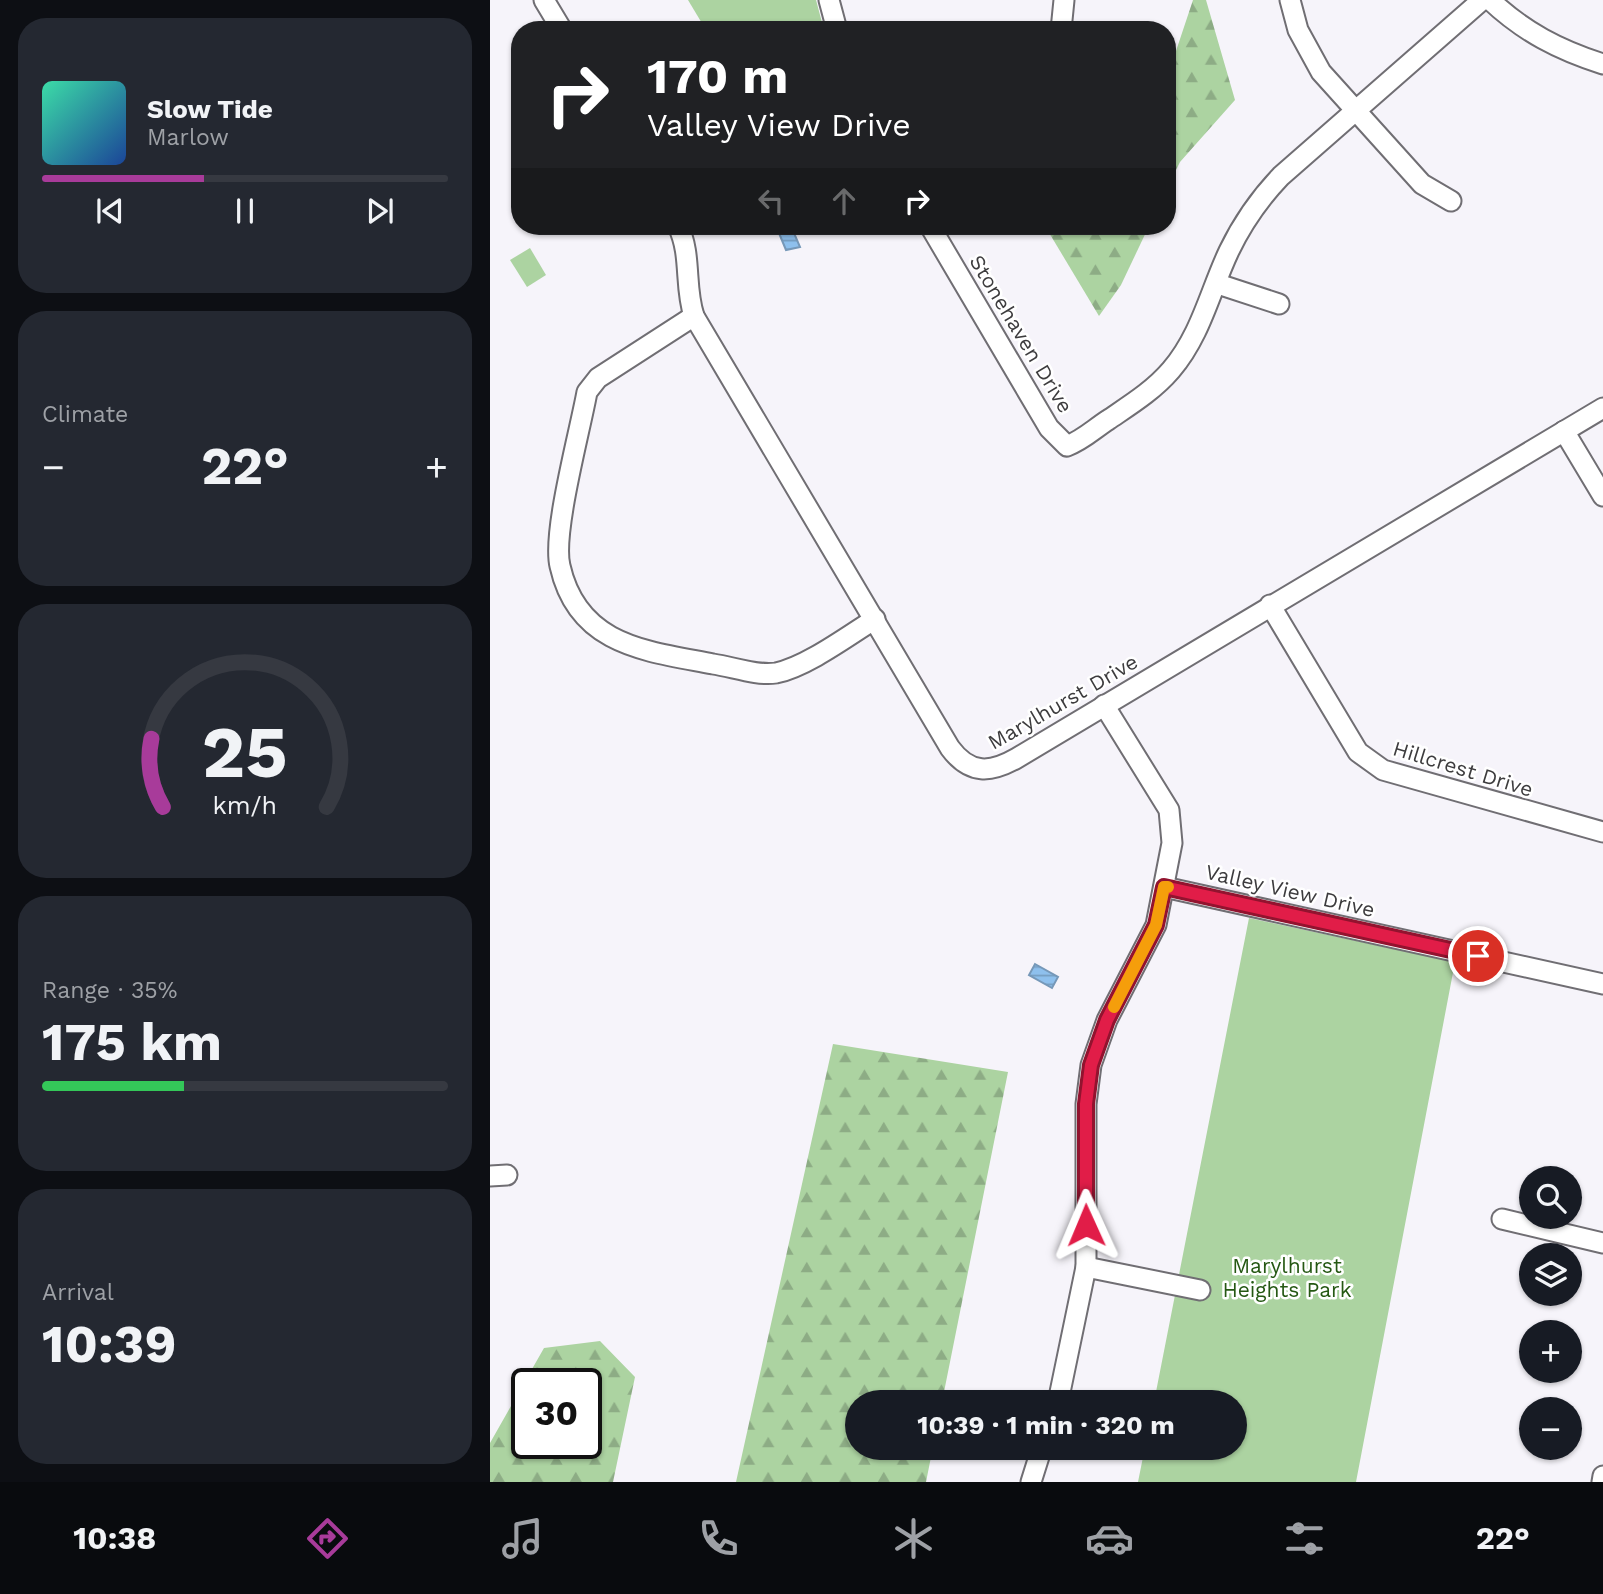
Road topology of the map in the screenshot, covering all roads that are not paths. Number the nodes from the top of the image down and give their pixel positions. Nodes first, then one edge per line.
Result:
1 (829, 0) edge
2 (1065, 0) edge
3 (1290, 0) edge
4 (1482, 0) edge
5 (1490, 0) edge
6 (545, 2) edge
7 (557, 21) edge
8 (835, 21) edge
9 (1062, 21) edge
10 (1603, 64) edge
11 (1356, 112) junction
12 (1451, 201) dead end
13 (681, 235) edge
14 (935, 235) edge
15 (1218, 284) junction
16 (1279, 304) dead end
17 (694, 316) junction
18 (1603, 408) edge
19 (1564, 431) junction
20 (1603, 496) edge
21 (1270, 605) junction
22 (875, 620) junction
23 (1104, 705) junction
24 (1603, 832) edge
25 (1164, 887) junction
26 (1603, 984) edge
27 (1502, 1219) dead end
28 (1603, 1244) edge
29 (1086, 1267) junction
30 (1200, 1290) dead end
31 (1060, 1390) edge
32 (1038, 1460) edge
33 (1603, 1476) edge
34 (1031, 1482) edge
35 (1602, 1482) edge

1 - 8 street
2 - 9 street
3 - 11 street
4 - 11 street, Stonehaven Drive
5 - 10 street
6 - 7 street
11 - 12 street
11 - 15 street, Stonehaven Drive
13 - 17 street, Marylhurst Drive
14 - 15 street, Stonehaven Drive
15 - 16 street
17 - 22 street, Marylhurst Drive
17 - 22 street
18 - 19 street, Marylhurst Drive
19 - 20 street
19 - 21 street, Marylhurst Drive
21 - 23 street, Marylhurst Drive
21 - 24 street, Hillcrest Drive
22 - 23 street, Marylhurst Drive
23 - 25 street
25 - 26 street, Valley View Drive
25 - 29 street
27 - 28 street
29 - 30 street
29 - 31 street
32 - 34 street
33 - 35 street

